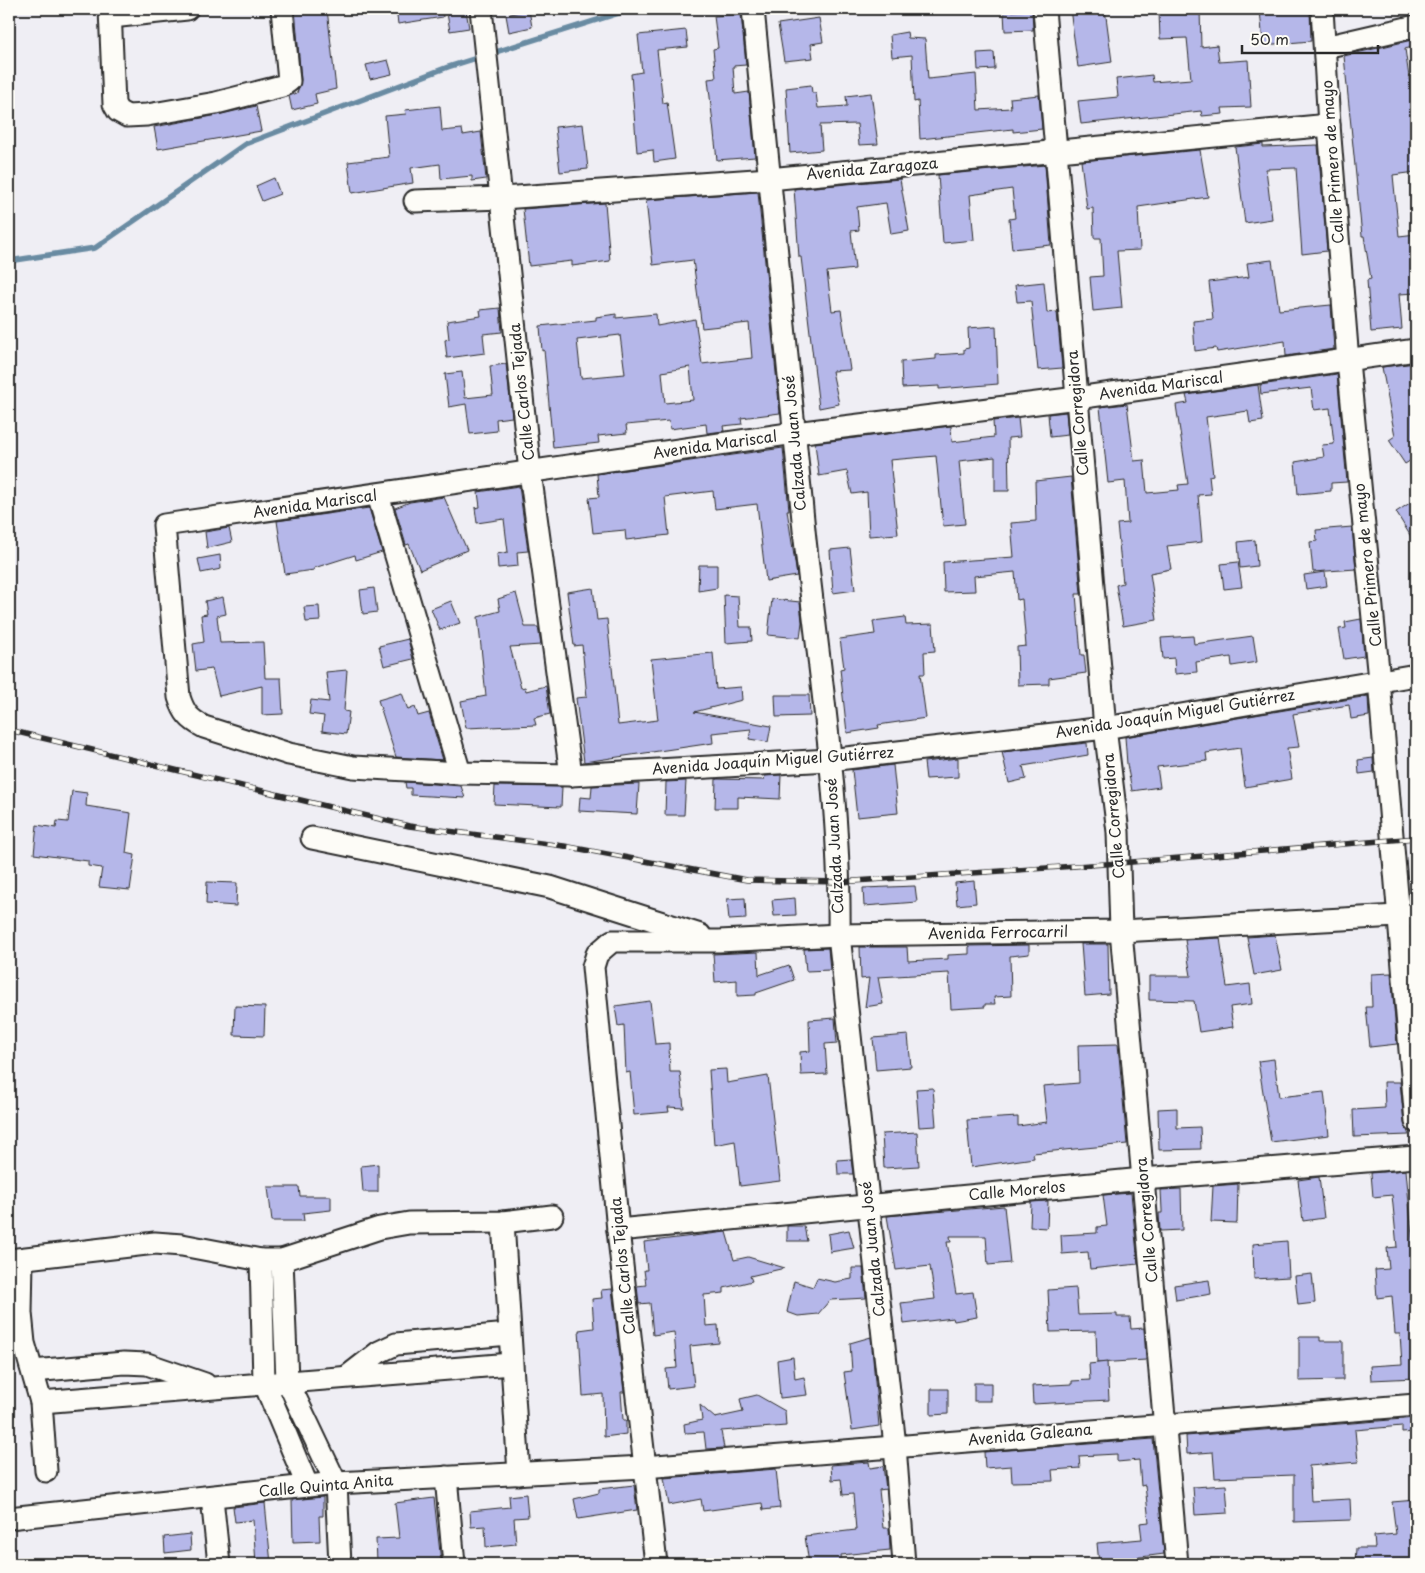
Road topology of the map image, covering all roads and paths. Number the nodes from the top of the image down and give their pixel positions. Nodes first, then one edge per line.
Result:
1 (187, 9) edge
2 (282, 9) edge
3 (480, 9) edge
4 (1044, 9) edge
5 (753, 10) edge
6 (110, 13) edge
7 (1322, 13) edge
8 (1416, 26) edge
9 (1325, 47) junction
10 (1329, 125) junction
11 (1054, 152) junction
12 (770, 179) junction
13 (502, 198) junction
14 (414, 201) dead end
15 (1416, 350) edge
16 (1348, 361) junction
17 (1077, 398) junction
18 (794, 433) junction
19 (530, 472) junction
20 (378, 495) junction
21 (1416, 675) edge
22 (1379, 680) junction
23 (191, 720) joint
24 (1105, 728) junction
25 (829, 760) junction
26 (460, 774) junction
27 (571, 775) junction
28 (312, 838) dead end
29 (1408, 916) edge
30 (1121, 931) junction
31 (839, 935) junction
32 (719, 941) junction
33 (593, 967) joint
34 (1416, 1122) edge
35 (1416, 1157) edge
36 (1143, 1179) junction
37 (868, 1205) junction
38 (552, 1216) dead end
39 (503, 1222) junction
40 (618, 1230) junction
41 (15, 1260) edge
42 (271, 1260) junction
43 (509, 1334) junction
44 (511, 1364) junction
45 (33, 1371) junction
46 (348, 1376) junction
47 (287, 1380) junction
48 (264, 1382) junction
49 (212, 1387) junction
50 (41, 1402) junction
51 (1416, 1405) edge
52 (1166, 1424) junction
53 (895, 1446) junction
54 (644, 1467) junction
55 (46, 1471) dead end
56 (519, 1474) junction
57 (446, 1477) junction
58 (336, 1483) junction
59 (307, 1486) junction
60 (212, 1498) junction
61 (9, 1518) edge
62 (219, 1564) edge
63 (340, 1564) edge
64 (454, 1564) edge
65 (656, 1564) edge
66 (904, 1564) edge
67 (1177, 1564) edge

1 - 6 street
2 - 6 street
3 - 13 street, Calle Carlos Tejada
4 - 11 street, Calle Corregidora
5 - 12 street, Calzada Juan José
7 - 9 street, Calle Primero de mayo
8 - 9 street
9 - 10 street, Calle Primero de mayo
10 - 11 street, Avenida Zaragoza
10 - 16 street, Calle Primero de mayo
11 - 12 street, Avenida Zaragoza
11 - 17 street, Calle Corregidora
12 - 13 street, Avenida Zaragoza
12 - 18 street, Calzada Juan José
13 - 14 street, Avenida Zaragoza
13 - 19 street, Calle Carlos Tejada
15 - 16 street, Avenida Mariscal
16 - 17 street, Avenida Mariscal
16 - 22 street, Calle Primero de mayo
17 - 18 street, Avenida Mariscal
17 - 24 street, Calle Corregidora
18 - 19 street, Avenida Mariscal
18 - 25 street, Calzada Juan José
19 - 20 street, Avenida Mariscal
19 - 27 street, Calle Carlos Tejada
20 - 23 street, Avenida Mariscal
20 - 26 street
21 - 22 street, Avenida Joaquín Miguel Gutiérrez
22 - 24 street, Avenida Joaquín Miguel Gutiérrez
22 - 29 street, Calle Primero de mayo
23 - 26 street, Avenida Joaquín Miguel Gutiérrez
24 - 25 street, Avenida Joaquín Miguel Gutiérrez
24 - 30 street, Calle Corregidora
25 - 27 street, Avenida Joaquín Miguel Gutiérrez
25 - 31 street, Calzada Juan José
26 - 27 street, Avenida Joaquín Miguel Gutiérrez
28 - 32 street
29 - 30 street, Avenida Ferrocarril
29 - 34 street, Calle Primero de mayo
30 - 31 street, Avenida Ferrocarril
30 - 36 street, Calle Corregidora
31 - 32 street, Avenida Ferrocarril
31 - 37 street, Calzada Juan José
32 - 33 street, Avenida Ferrocarril
33 - 40 street, Calle Carlos Tejada
35 - 36 street, Calle Morelos
36 - 37 street, Calle Morelos
36 - 52 street, Calle Corregidora
37 - 40 street, Calle Morelos
37 - 53 street, Calzada Juan José
38 - 39 street
39 - 42 street
39 - 43 street
40 - 54 street, Calle Carlos Tejada
41 - 42 street
41 - 45 street
42 - 47 street
42 - 48 street
43 - 44 street
43 - 46 street
44 - 46 street
44 - 56 street
45 - 49 street
45 - 50 street
46 - 47 street
47 - 48 street
47 - 58 street
48 - 49 street
48 - 59 street
49 - 50 street
50 - 55 street
51 - 52 street, Avenida Galeana
52 - 53 street, Avenida Galeana
52 - 67 street, Calle Corregidora
53 - 54 street, Avenida Galeana
53 - 66 street, Calzada Juan José
54 - 56 street, Calle Quinta Anita
54 - 65 street, Calle Carlos Tejada
56 - 57 street, Calle Quinta Anita
57 - 58 street, Calle Quinta Anita
57 - 64 street
58 - 59 street, Calle Quinta Anita
58 - 63 street
59 - 60 street, Calle Quinta Anita
60 - 61 street, Calle Quinta Anita
60 - 62 street

